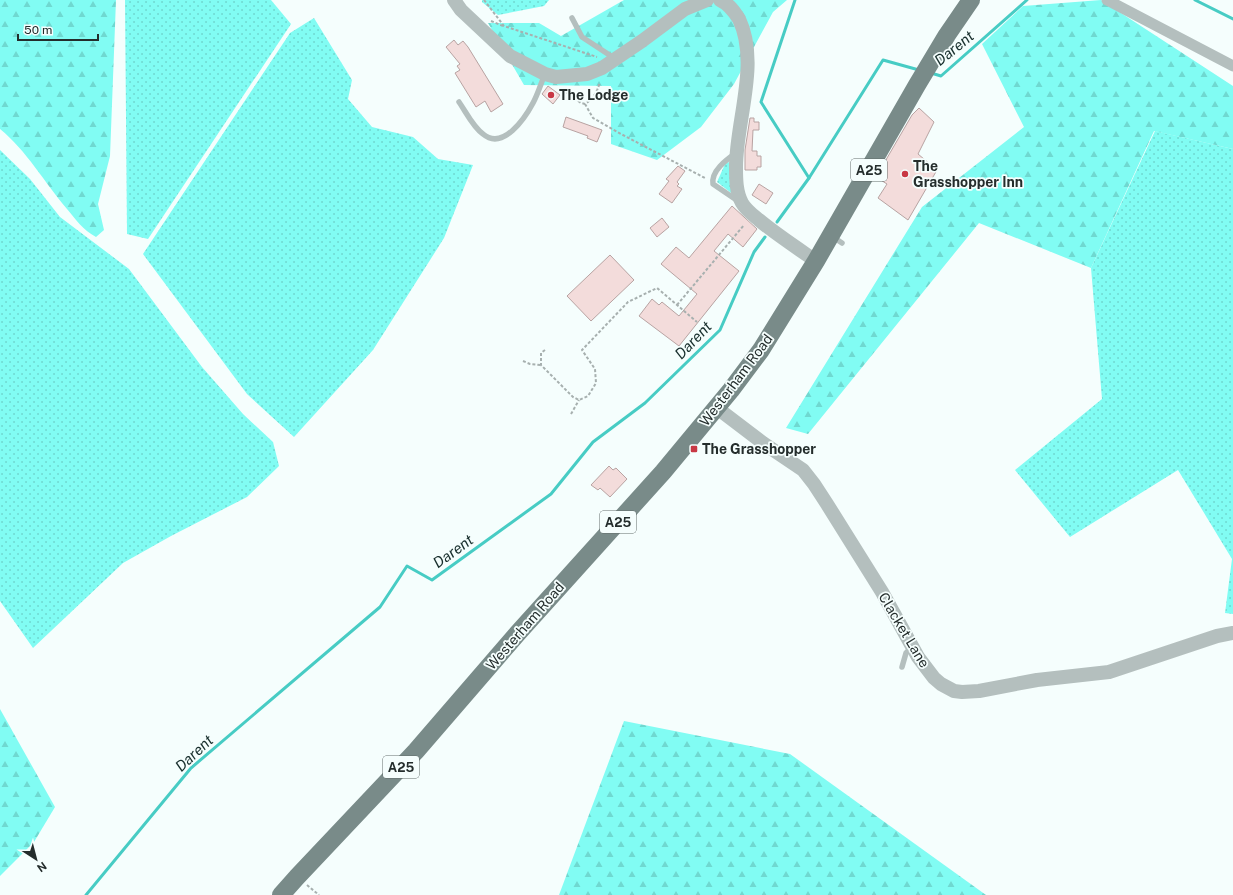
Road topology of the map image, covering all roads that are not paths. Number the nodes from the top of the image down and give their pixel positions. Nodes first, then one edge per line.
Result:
1 (454, 0) edge
2 (707, 0) edge
3 (720, 0) edge
4 (971, 0) edge
5 (1106, 0) edge
6 (572, 18) dead end
7 (610, 63) junction
8 (1233, 66) edge
9 (545, 74) junction
10 (459, 102) dead end
11 (736, 153) junction
12 (742, 203) junction
13 (816, 262) junction
14 (717, 408) junction
15 (1233, 633) edge
16 (912, 647) junction
17 (902, 667) dead end
18 (281, 895) edge

1 - 9 street
2 - 7 street
3 - 11 street
4 - 13 main road, Westerham Road / A25
5 - 8 street
6 - 7 lane
7 - 9 street
9 - 10 lane
11 - 12 street
11 - 12 lane
12 - 13 street
13 - 14 main road, Westerham Road / A25
14 - 16 street, Clacket Lane
14 - 18 main road, Westerham Road / A25
15 - 16 street, Clacket Lane
16 - 17 lane

